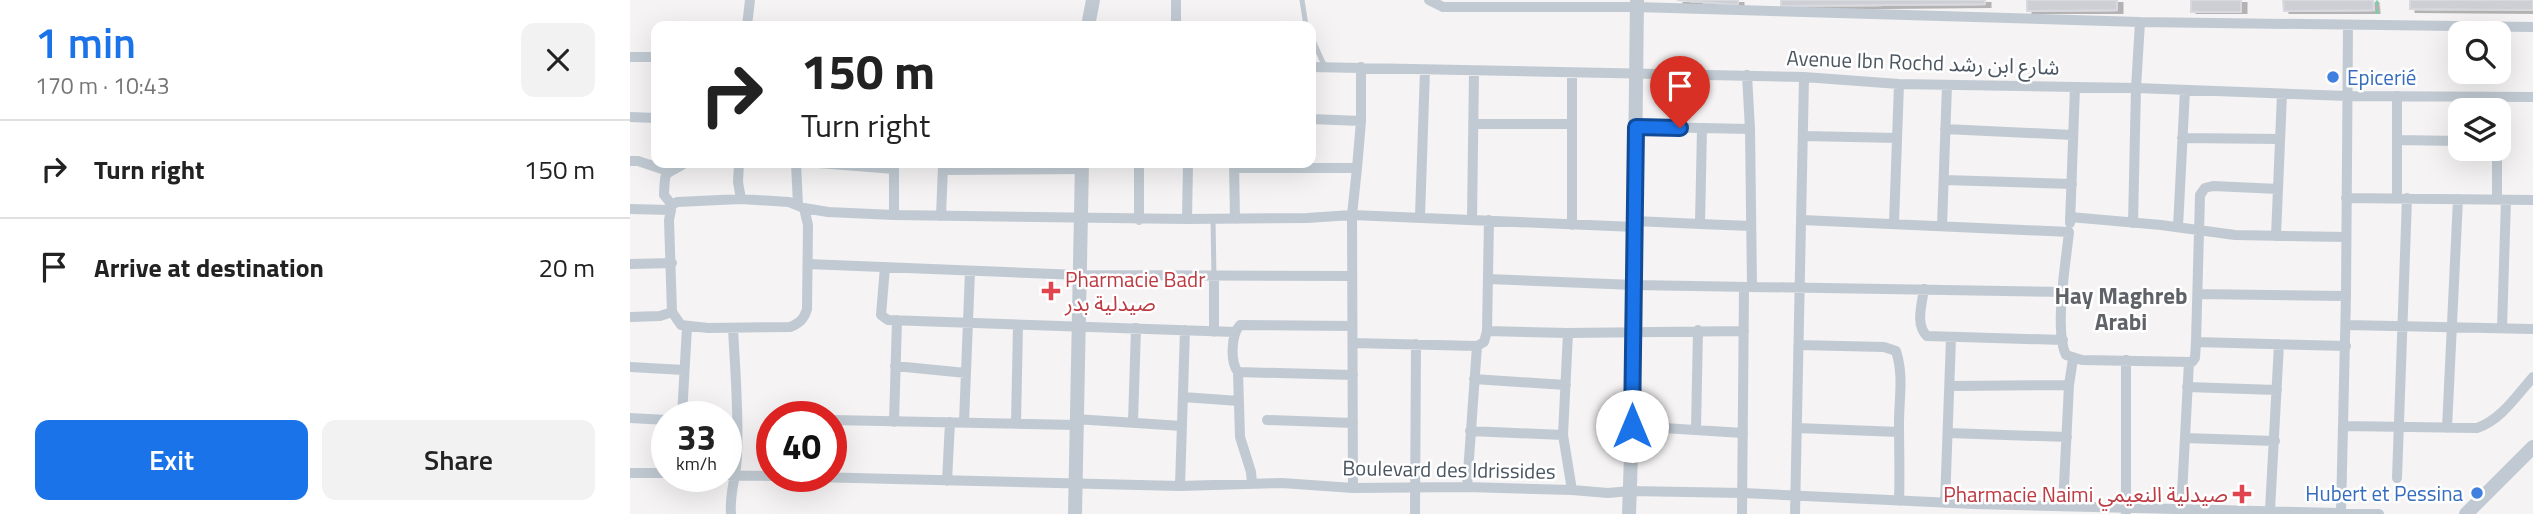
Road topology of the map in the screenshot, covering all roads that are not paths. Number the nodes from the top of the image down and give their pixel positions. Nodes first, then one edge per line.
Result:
1 (750, 0) edge
2 (1093, 0) edge
3 (1176, 0) edge
4 (1302, 0) edge
5 (1429, 0) edge
6 (1637, 3) edge
7 (748, 21) edge
8 (1089, 21) edge
9 (1176, 21) edge
10 (1305, 21) edge
11 (2140, 22) junction
12 (2348, 25) junction
13 (2533, 27) edge
14 (1316, 47) edge
15 (630, 57) edge
16 (651, 57) edge
17 (1316, 67) edge
18 (1325, 67) junction
19 (1361, 67) junction
20 (1424, 70) junction
21 (1475, 72) junction
22 (1572, 74) junction
23 (1635, 74) junction
24 (1747, 75) junction
25 (1804, 77) junction
26 (1899, 84) junction
27 (1947, 85) junction
28 (2075, 87) junction
29 (2136, 88) junction
30 (2185, 90) junction
31 (2282, 94) junction
32 (2347, 96) junction
33 (2396, 96) junction
34 (2500, 97) joint
35 (2533, 97) edge
36 (630, 117) edge
37 (651, 118) edge
38 (1316, 120) edge
39 (1361, 121) junction
40 (1474, 124) junction
41 (1572, 124) junction
42 (1636, 127) junction
43 (1702, 128) junction
44 (1750, 129) junction
45 (1945, 129) junction
46 (2073, 135) junction
47 (1804, 136) junction
48 (1897, 138) junction
49 (2182, 138) junction
50 (2280, 139) junction
51 (2397, 140) junction
52 (2448, 141) edge
53 (630, 161) edge
54 (2498, 161) edge
55 (651, 165) edge
56 (1316, 167) edge
57 (659, 168) edge
58 (674, 168) edge
59 (739, 168) edge
60 (797, 168) edge
61 (894, 168) edge
62 (943, 168) edge
63 (1082, 168) edge
64 (1139, 168) edge
65 (1188, 168) edge
66 (1234, 168) edge
67 (1357, 168) junction
68 (668, 171) junction
69 (1944, 180) junction
70 (2072, 184) junction
71 (2278, 189) junction
72 (2346, 198) junction
73 (2402, 198) junction
74 (741, 199) junction
75 (2458, 199) junction
76 (2501, 200) junction
77 (2533, 200) edge
78 (801, 206) junction
79 (670, 208) junction
80 (630, 209) edge
81 (894, 215) junction
82 (1352, 215) junction
83 (941, 216) junction
84 (1420, 216) junction
85 (2070, 217) junction
86 (1080, 218) junction
87 (1187, 219) junction
88 (1213, 219) junction
89 (1235, 219) junction
90 (1472, 219) junction
91 (1139, 220) junction
92 (1489, 220) junction
93 (1802, 220) junction
94 (1894, 223) junction
95 (2133, 223) junction
96 (1635, 224) junction
97 (1699, 224) junction
98 (1572, 225) junction
99 (1751, 226) junction
100 (1942, 226) junction
101 (2178, 227) junction
102 (2199, 231) junction
103 (2069, 232) junction
104 (2276, 236) junction
105 (2346, 237) junction
106 (671, 263) junction
107 (630, 264) edge
108 (808, 264) junction
109 (885, 267) junction
110 (970, 271) junction
111 (1079, 275) junction
112 (1214, 276) junction
113 (1352, 276) junction
114 (1488, 279) junction
115 (1634, 285) junction
116 (1800, 286) junction
117 (1748, 287) junction
118 (1924, 289) junction
119 (2063, 292) junction
120 (2198, 294) junction
121 (2346, 296) junction
122 (672, 313) junction
123 (630, 317) edge
124 (897, 320) junction
125 (967, 323) junction
126 (1018, 325) junction
127 (2346, 325) junction
128 (2403, 325) junction
129 (1077, 326) junction
130 (1352, 326) junction
131 (687, 327) junction
132 (2453, 327) junction
133 (733, 328) junction
134 (1136, 328) junction
135 (2502, 328) junction
136 (2533, 329) edge
137 (1185, 330) junction
138 (1698, 330) junction
139 (1487, 331) junction
140 (1744, 331) junction
141 (1214, 332) junction
142 (1235, 332) junction
143 (1632, 332) junction
144 (1569, 333) junction
145 (1951, 338) junction
146 (2063, 340) junction
147 (2196, 342) junction
148 (1353, 343) junction
149 (1416, 344) junction
150 (2279, 344) junction
151 (1799, 345) junction
152 (1477, 346) junction
153 (2346, 346) junction
154 (2073, 359) junction
155 (2126, 360) junction
156 (2189, 362) junction
157 (895, 366) junction
158 (630, 367) edge
159 (684, 370) junction
160 (1238, 372) junction
161 (966, 373) junction
162 (1353, 375) junction
163 (2533, 377) edge
164 (1474, 379) junction
165 (1566, 385) junction
166 (2070, 385) junction
167 (1950, 386) junction
168 (2187, 387) junction
169 (2277, 390) junction
170 (1183, 397) junction
171 (683, 401) edge
172 (736, 401) edge
173 (1239, 401) junction
174 (630, 418) edge
175 (651, 419) edge
176 (1267, 420) dead end
177 (847, 421) edge
178 (894, 422) junction
179 (950, 422) junction
180 (964, 422) junction
181 (1016, 422) junction
182 (1075, 422) junction
183 (1133, 422) junction
184 (1353, 423) junction
185 (1182, 426) junction
186 (1632, 426) junction
187 (2344, 426) junction
188 (2401, 427) junction
189 (1797, 428) junction
190 (2447, 428) junction
191 (1696, 429) junction
192 (1470, 431) junction
193 (1899, 432) junction
194 (1743, 433) junction
195 (1948, 433) junction
196 (1563, 435) junction
197 (2067, 437) junction
198 (2185, 438) junction
199 (2275, 442) junction
200 (2533, 447) edge
201 (2533, 460) edge
202 (630, 473) edge
203 (651, 473) edge
204 (847, 478) edge
205 (2397, 478) dead end
206 (947, 481) junction
207 (1075, 483) junction
208 (1252, 484) junction
209 (1180, 486) junction
210 (1467, 487) junction
211 (1353, 488) junction
212 (1415, 488) junction
213 (1572, 490) junction
214 (1630, 491) junction
215 (730, 492) edge
216 (1743, 493) junction
217 (1796, 495) junction
218 (1899, 501) junction
219 (1920, 502) junction
220 (1945, 503) junction
221 (2063, 506) junction
222 (1973, 509) edge
223 (2018, 510) edge
224 (2126, 511) edge
225 (2181, 511) edge
226 (2226, 512) edge
227 (2274, 512) edge
228 (2341, 512) junction
229 (730, 514) edge
230 (1075, 514) edge
231 (1415, 514) edge
232 (1629, 514) edge
233 (1742, 514) edge
234 (1795, 514) edge
235 (1920, 514) edge
236 (2379, 514) edge
237 (2466, 514) edge
238 (2476, 514) edge

1 - 7 street
2 - 8 street
3 - 9 street
4 - 10 lane
5 - 6 street
6 - 11 street
6 - 23 street
11 - 12 street
11 - 29 street
12 - 13 street
12 - 32 street
14 - 18 lane
15 - 16 street
17 - 18 street, Avenue Ibn Rochd شارع ابن رشد
18 - 19 street, Avenue Ibn Rochd شارع ابن رشد
19 - 20 street, Avenue Ibn Rochd شارع ابن رشد
19 - 39 street
20 - 21 street, Avenue Ibn Rochd شارع ابن رشد
20 - 84 street
21 - 22 street, Avenue Ibn Rochd شارع ابن رشد
21 - 40 street
22 - 23 street, Avenue Ibn Rochd شارع ابن رشد
22 - 41 street
23 - 24 street, Avenue Ibn Rochd شارع ابن رشد
23 - 42 street
24 - 25 street, Avenue Ibn Rochd شارع ابن رشد
24 - 44 street
25 - 26 street, Avenue Ibn Rochd شارع ابن رشد
25 - 47 street
26 - 27 street, Avenue Ibn Rochd شارع ابن رشد
26 - 48 street
27 - 28 street, Avenue Ibn Rochd شارع ابن رشد
27 - 45 street
28 - 29 street, Avenue Ibn Rochd شارع ابن رشد
28 - 46 street
29 - 30 street, Avenue Ibn Rochd شارع ابن رشد
29 - 95 street
30 - 31 street, Avenue Ibn Rochd شارع ابن رشد
30 - 49 street
31 - 32 street, Avenue Ibn Rochd شارع ابن رشد
31 - 50 street
32 - 33 street, Avenue Ibn Rochd شارع ابن رشد
32 - 72 street
33 - 34 street, Avenue Ibn Rochd شارع ابن رشد
33 - 51 street
34 - 35 street, Avenue Ibn Rochd شارع ابن رشد
36 - 37 street
38 - 39 street
39 - 67 street
40 - 41 street
40 - 90 street
41 - 98 street
42 - 43 street
42 - 96 street
43 - 44 street
43 - 97 street
44 - 99 street
45 - 46 street
45 - 69 street
46 - 70 street
47 - 48 street
47 - 93 street
48 - 94 street
49 - 50 street
49 - 101 street
50 - 71 street
51 - 52 street
51 - 73 street
53 - 55 street
54 - 76 street
56 - 67 street
57 - 68 street
58 - 68 street
59 - 74 street
60 - 78 street
61 - 81 street
62 - 83 street
63 - 86 street
64 - 91 street
65 - 87 street
66 - 89 street
67 - 82 street
68 - 79 street
69 - 70 street
69 - 100 street
70 - 85 street
71 - 102 street
71 - 104 street
72 - 73 street
72 - 105 street
73 - 75 street
73 - 128 street
74 - 78 street
74 - 79 street
75 - 76 street
75 - 132 street
76 - 77 street
76 - 135 street
78 - 81 street
78 - 108 street
79 - 80 street
79 - 106 street
81 - 83 street
82 - 84 street
82 - 89 street
82 - 113 street
83 - 86 street
84 - 90 street
85 - 95 street
85 - 103 street
86 - 91 street
86 - 111 street
87 - 88 street
87 - 91 street
88 - 89 street
88 - 112 lane
90 - 92 street
92 - 98 street
92 - 114 street
93 - 94 street
93 - 116 street
94 - 100 street
95 - 101 street
96 - 97 street
96 - 98 street
96 - 115 street
97 - 99 street
99 - 117 street
100 - 103 street
101 - 102 street
102 - 104 street
102 - 120 street
103 - 119 street
104 - 105 street
105 - 121 street
106 - 107 street
106 - 122 street
108 - 109 street
108 - 133 street
109 - 110 street
109 - 124 street
110 - 111 street
110 - 125 street
111 - 112 street
111 - 129 street
112 - 113 street
112 - 141 street
113 - 130 street
114 - 115 street
114 - 139 street
115 - 117 street
115 - 143 street
116 - 117 street
116 - 118 street
116 - 151 street
117 - 140 street
118 - 119 street
118 - 145 street
119 - 146 street
120 - 121 street
120 - 147 street
121 - 127 street
122 - 123 street
122 - 131 street
124 - 125 street
124 - 157 street
125 - 126 street
125 - 161 street
126 - 129 street
126 - 181 street
127 - 128 street
127 - 153 street
128 - 132 street
128 - 188 street
129 - 134 street
129 - 182 street
130 - 142 street
130 - 148 street
131 - 133 street
131 - 159 street
132 - 135 street
132 - 190 street
133 - 172 street
134 - 137 street
134 - 183 street
135 - 136 street
137 - 141 street
137 - 170 street
138 - 140 street
138 - 143 street
138 - 191 street
139 - 144 street
139 - 152 street
140 - 194 street
141 - 142 street
142 - 160 street
143 - 144 street
143 - 186 street
144 - 165 street
145 - 146 street
145 - 167 street
146 - 154 street
147 - 150 street
147 - 156 street
148 - 149 street
148 - 162 street
149 - 152 street
149 - 212 street
150 - 153 street
150 - 169 street
151 - 189 street
151 - 193 street
152 - 164 street
153 - 187 street
154 - 155 street
154 - 166 street
155 - 156 street
155 - 224 street
156 - 168 street
157 - 161 street
157 - 178 street
158 - 159 street
159 - 171 street
160 - 162 street
160 - 173 street
161 - 180 street
162 - 184 street
163 - 190 street
164 - 165 street
164 - 192 street
165 - 196 street
166 - 167 street
166 - 197 street
167 - 195 street
168 - 169 street
168 - 198 street
169 - 199 street
170 - 173 street
170 - 185 street
173 - 208 street
174 - 175 street
176 - 184 street
177 - 178 street
178 - 179 street
179 - 180 street
179 - 206 street
180 - 181 street
181 - 182 street
182 - 183 street
182 - 207 street
183 - 185 street
184 - 211 street
185 - 209 street
186 - 191 street
186 - 214 street
187 - 188 street
187 - 228 street
188 - 190 street
188 - 205 street
189 - 193 street
189 - 217 street
191 - 194 street
192 - 196 street
192 - 210 street
193 - 218 street
194 - 216 street
195 - 197 street
195 - 220 street
196 - 213 street
197 - 221 street
198 - 199 street
198 - 225 street
199 - 227 street
200 - 237 street
201 - 238 street
202 - 203 street
204 - 206 street, Boulevard des Idrissides
206 - 207 street, Boulevard des Idrissides
207 - 209 street, Boulevard des Idrissides
207 - 230 street
208 - 209 street, Boulevard des Idrissides
208 - 211 street, Boulevard des Idrissides
210 - 212 street, Boulevard des Idrissides
210 - 213 street, Boulevard des Idrissides
211 - 212 street, Boulevard des Idrissides
212 - 231 street
213 - 214 street, Boulevard des Idrissides
214 - 216 street, Boulevard des Idrissides
214 - 232 street
215 - 229 street
216 - 217 street, Boulevard des Idrissides
216 - 233 street
217 - 218 street, Boulevard des Idrissides
217 - 234 street
218 - 219 street, Boulevard des Idrissides
219 - 220 street, Boulevard des Idrissides
219 - 235 street
220 - 222 street, Boulevard des Idrissides
221 - 223 street, Boulevard des Idrissides
221 - 224 street, Boulevard des Idrissides
222 - 223 street, Boulevard des Idrissides
224 - 225 street, Boulevard des Idrissides
225 - 226 street, Boulevard des Idrissides
226 - 227 street, Boulevard des Idrissides
227 - 228 street, Boulevard des Idrissides
228 - 236 street, Boulevard des Idrissides

